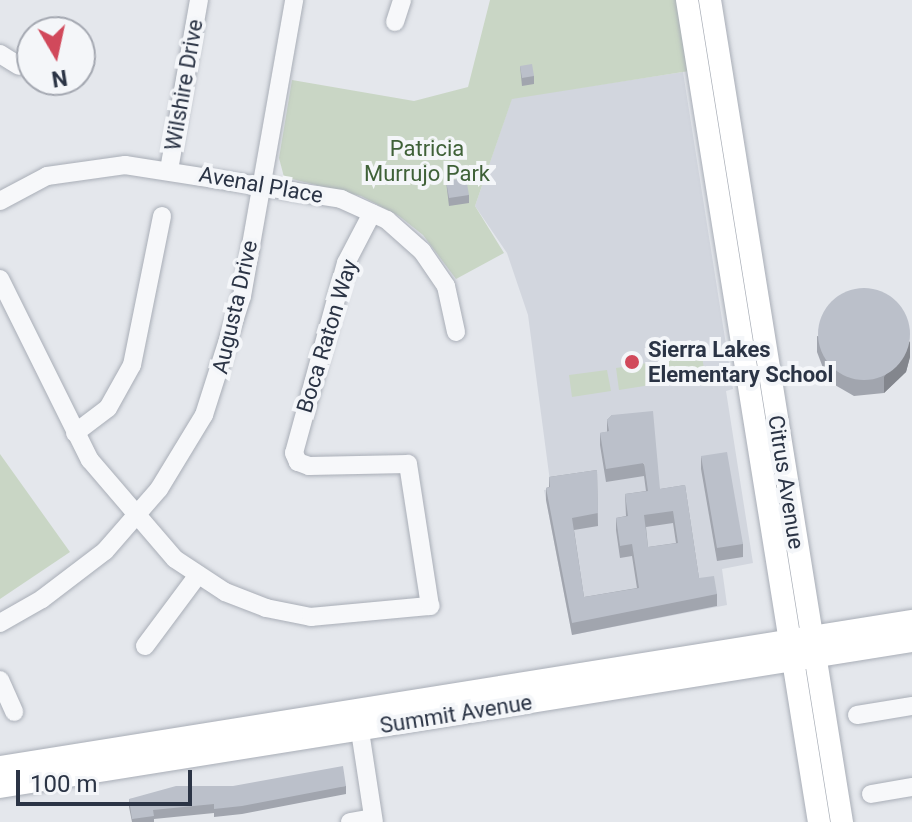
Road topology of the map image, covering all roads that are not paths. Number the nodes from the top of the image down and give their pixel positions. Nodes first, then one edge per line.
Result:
1 (199, 0) edge
2 (294, 0) edge
3 (402, 0) edge
4 (687, 0) edge
5 (710, 0) edge
6 (395, 22) dead end
7 (169, 170) junction
8 (261, 187) junction
9 (0, 201) edge
10 (372, 213) junction
11 (162, 216) dead end
12 (0, 279) edge
13 (456, 332) dead end
14 (75, 433) junction
15 (136, 516) junction
16 (198, 575) junction
17 (912, 621) edge
18 (0, 623) edge
19 (912, 641) edge
20 (145, 646) dead end
21 (802, 648) junction
22 (0, 680) edge
23 (912, 706) edge
24 (14, 712) dead end
25 (857, 715) dead end
26 (358, 720) junction
27 (0, 767) edge
28 (0, 787) edge
29 (912, 787) edge
30 (871, 794) dead end
31 (374, 820) edge
32 (350, 822) edge
33 (819, 822) edge
34 (842, 822) edge

1 - 7 street, Wilshire Drive
2 - 8 street, Augusta Drive
3 - 6 street
4 - 21 main road, Citrus Avenue
5 - 21 main road, Citrus Avenue
7 - 8 street, Avenal Place
7 - 9 street, Avenal Place
8 - 10 street, Avenal Place
8 - 15 street, Augusta Drive
10 - 13 street, Avenal Place
10 - 16 street, Boca Raton Way
11 - 14 street
12 - 14 street
14 - 15 street
15 - 16 street
15 - 18 street, Augusta Drive
16 - 20 street
17 - 21 main road, Summit Avenue
19 - 21 main road, Summit Avenue
21 - 26 main road, Summit Avenue
21 - 33 main road, Citrus Avenue
21 - 34 main road, Citrus Avenue
22 - 24 street
23 - 25 street
26 - 27 main road, Summit Avenue
26 - 28 main road, Summit Avenue
26 - 31 street
29 - 30 street
31 - 32 street

